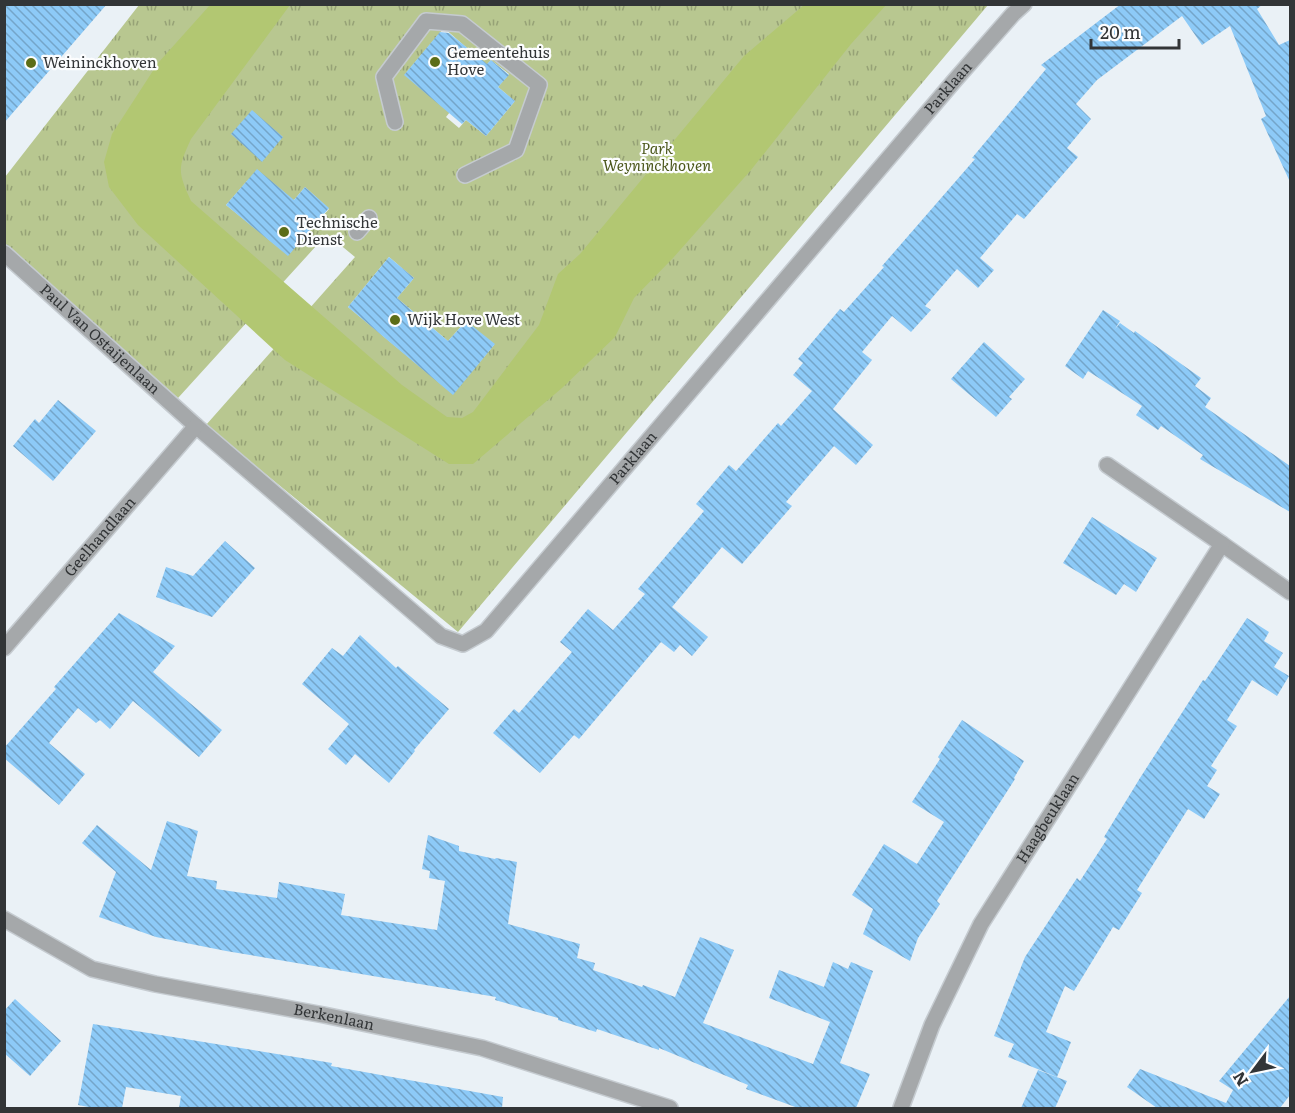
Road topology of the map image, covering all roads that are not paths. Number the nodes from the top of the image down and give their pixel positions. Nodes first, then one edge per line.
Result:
1 (1023, 4) edge
2 (395, 122) dead end
3 (465, 175) dead end
4 (369, 218) dead end
5 (357, 232) dead end
6 (4, 253) edge
7 (196, 426) junction
8 (1107, 465) dead end
9 (1222, 544) junction
10 (1290, 592) edge
11 (4, 648) edge
12 (4, 919) edge
13 (670, 1108) edge
14 (901, 1108) edge

1 - 7 street, Parklaan
2 - 3 street
4 - 5 street
6 - 7 street, Paul Van Ostaijenlaan
7 - 11 street, Geelhandlaan
8 - 9 street
9 - 10 street
9 - 14 street, Haagbeuklaan
12 - 13 street, Berkenlaan

